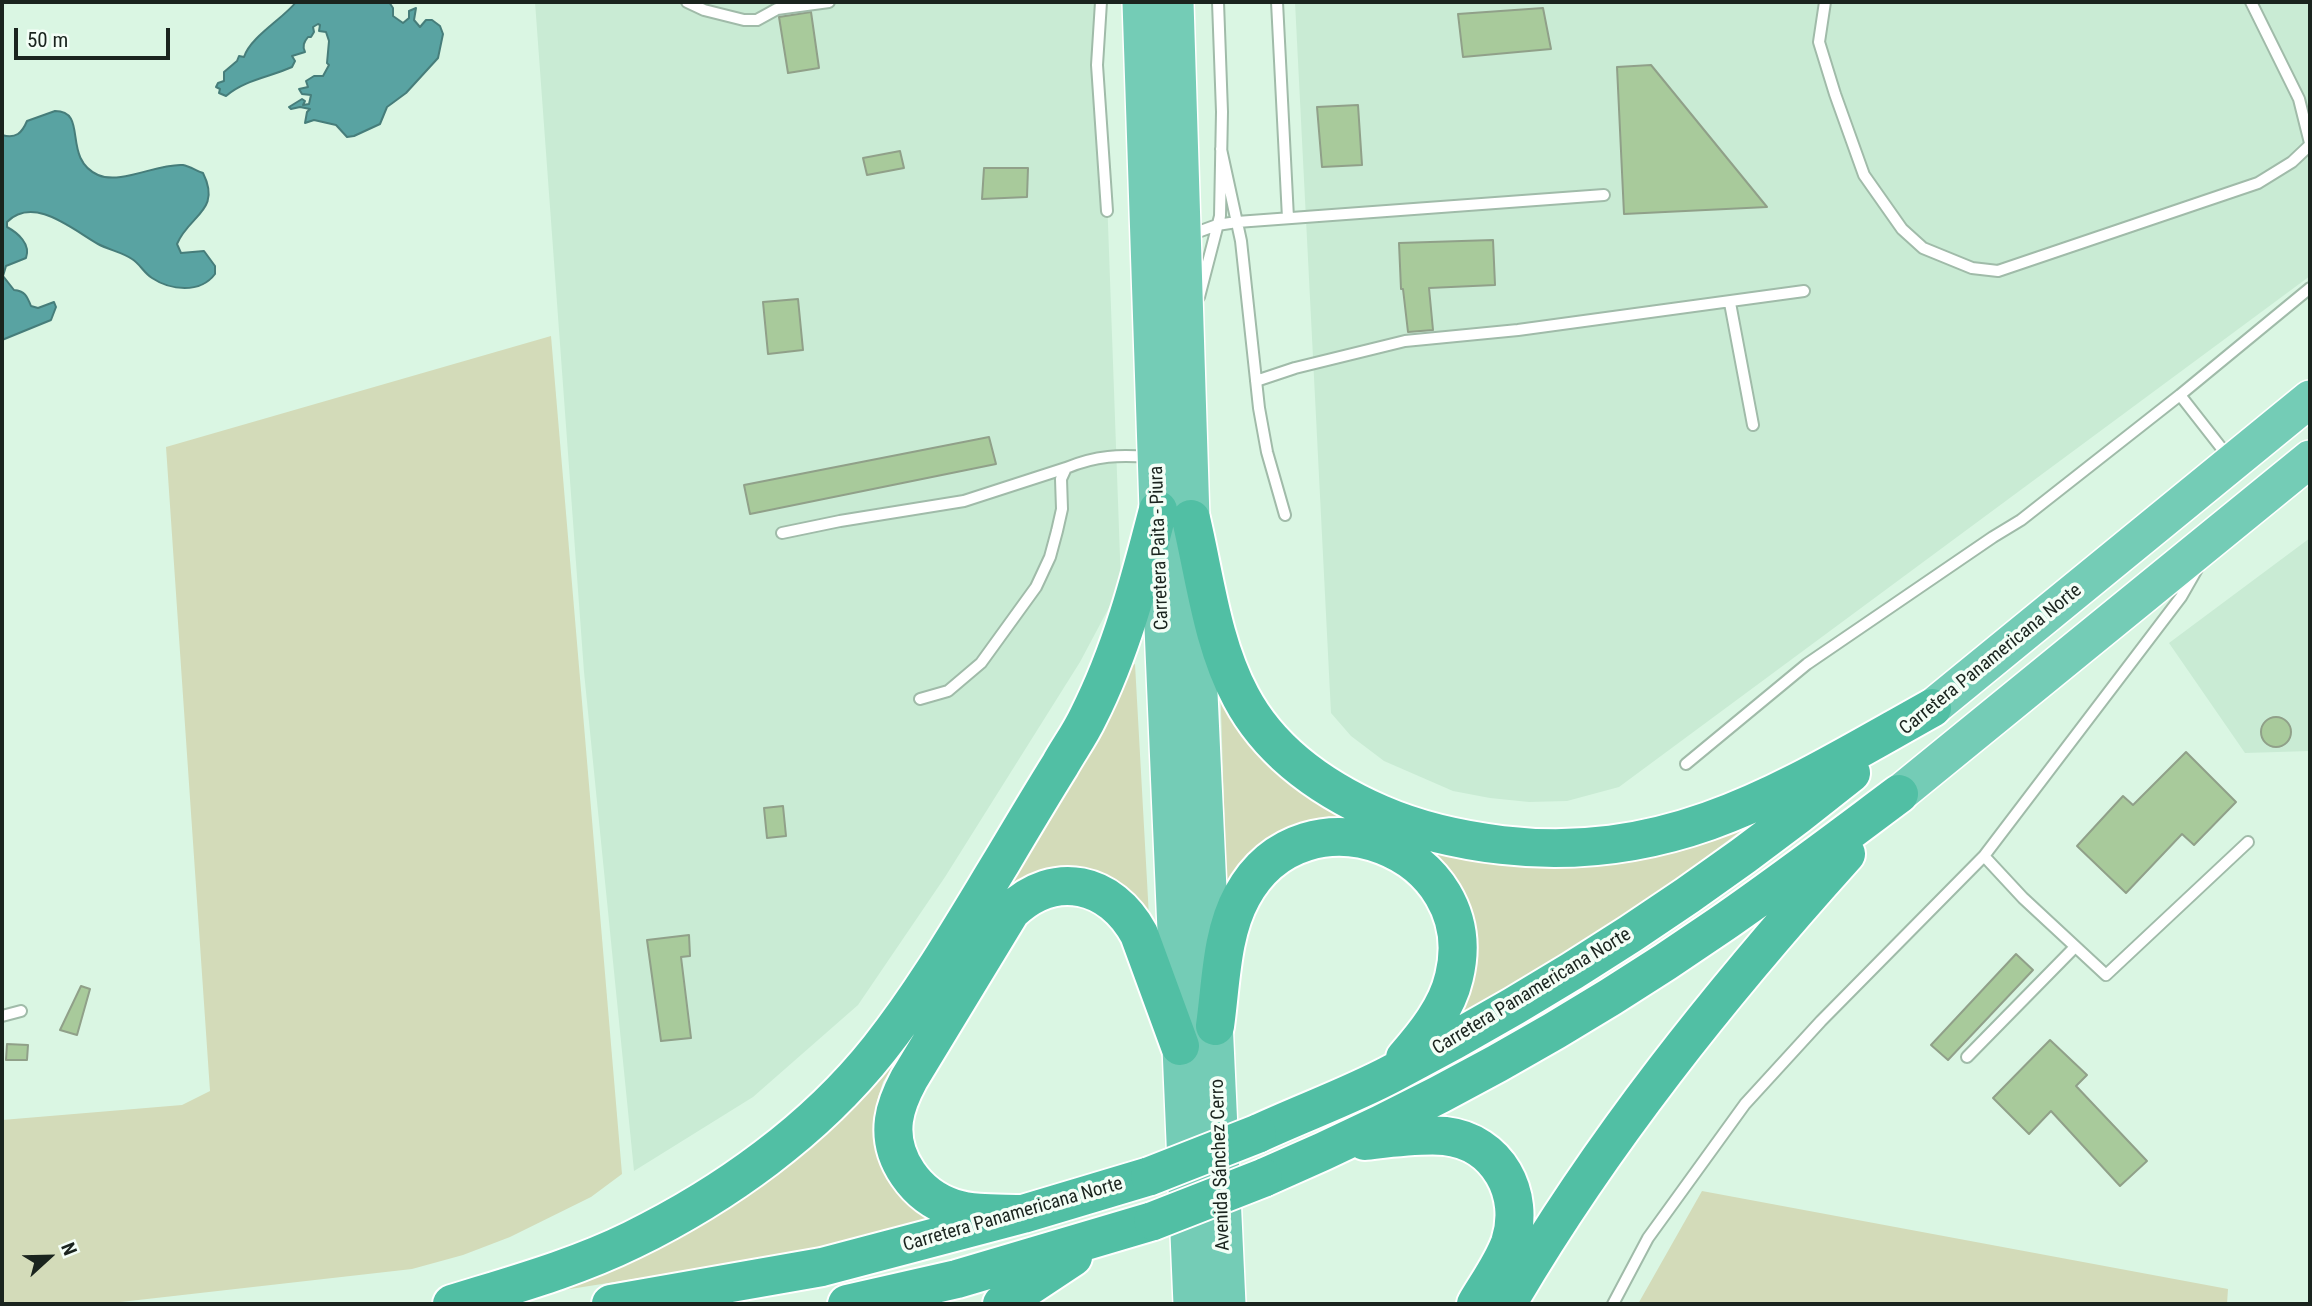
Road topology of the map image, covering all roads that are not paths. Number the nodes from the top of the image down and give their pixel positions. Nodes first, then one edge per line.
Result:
1 (687, 2) edge
2 (829, 2) edge
3 (1101, 2) edge
4 (1141, 2) edge
5 (1175, 2) edge
6 (1218, 2) edge
7 (1277, 2) edge
8 (1825, 2) edge
9 (2251, 2) edge
10 (2310, 144) edge
11 (1221, 149) junction
12 (1604, 195) dead end
13 (1107, 211) dead end
14 (1289, 218) junction
15 (1237, 222) junction
16 (1217, 225) junction
17 (1183, 237) junction
18 (2310, 288) edge
19 (1804, 291) dead end
20 (1730, 303) junction
21 (1186, 346) junction
22 (1255, 381) junction
23 (2180, 394) junction
24 (2310, 399) edge
25 (1753, 425) dead end
26 (1157, 457) junction
27 (2310, 458) edge
28 (2233, 463) junction
29 (1066, 468) junction
30 (1175, 514) junction
31 (1285, 515) dead end
32 (782, 533) dead end
33 (2217, 535) junction
34 (920, 699) dead end
35 (1932, 708) junction
36 (1686, 764) dead end
37 (1899, 794) junction
38 (2248, 842) dead end
39 (1984, 856) junction
40 (2075, 947) junction
41 (21, 1011) dead end
42 (2, 1016) edge
43 (1215, 1026) junction
44 (1180, 1046) junction
45 (1967, 1057) dead end
46 (1392, 1074) junction
47 (1183, 1094) joint
48 (1345, 1143) junction
49 (1023, 1214) junction
50 (1102, 1238) junction
51 (453, 1304) edge
52 (611, 1304) edge
53 (847, 1304) edge
54 (1002, 1304) edge
55 (1192, 1304) edge
56 (1227, 1304) edge
57 (1476, 1304) edge
58 (1507, 1304) edge
59 (1613, 1304) edge

1 - 2 lane
3 - 13 lane
4 - 26 highway, Carretera Paita - Piura
5 - 17 highway, Carretera Paita - Piura
6 - 11 lane
7 - 14 lane
8 - 10 lane
9 - 10 lane
11 - 15 lane
11 - 16 lane
12 - 14 lane
14 - 15 lane
15 - 16 lane
15 - 22 lane
16 - 17 lane
16 - 21 lane
17 - 21 highway, Carretera Paita - Piura
18 - 23 lane
19 - 20 lane
20 - 22 lane
20 - 25 lane
21 - 30 highway, Carretera Paita - Piura
22 - 31 lane
23 - 28 lane
23 - 36 lane
24 - 28 highway, Carretera Panamericana Norte
26 - 29 lane
26 - 30 highway, Carretera Paita - Piura
27 - 33 highway
28 - 35 highway, Carretera Panamericana Norte
29 - 32 lane
29 - 34 lane
30 - 35 highway
30 - 43 highway, Carretera Paita - Piura
30 - 44 highway, Carretera Paita - Piura
30 - 51 highway
33 - 37 highway
33 - 39 lane
35 - 46 highway, Carretera Panamericana Norte
37 - 48 highway
37 - 58 highway
38 - 40 lane
39 - 40 lane
39 - 59 lane
40 - 45 lane
41 - 42 lane
43 - 46 highway
43 - 56 highway, Avenida Sánchez Cerro
44 - 47 highway, Carretera Paita - Piura
44 - 49 highway
46 - 49 highway, Carretera Panamericana Norte, bridge
47 - 55 highway, Avenida Sánchez Cerro
48 - 50 highway, bridge
48 - 57 highway
49 - 52 highway, Carretera Panamericana Norte
50 - 53 highway
50 - 54 highway

